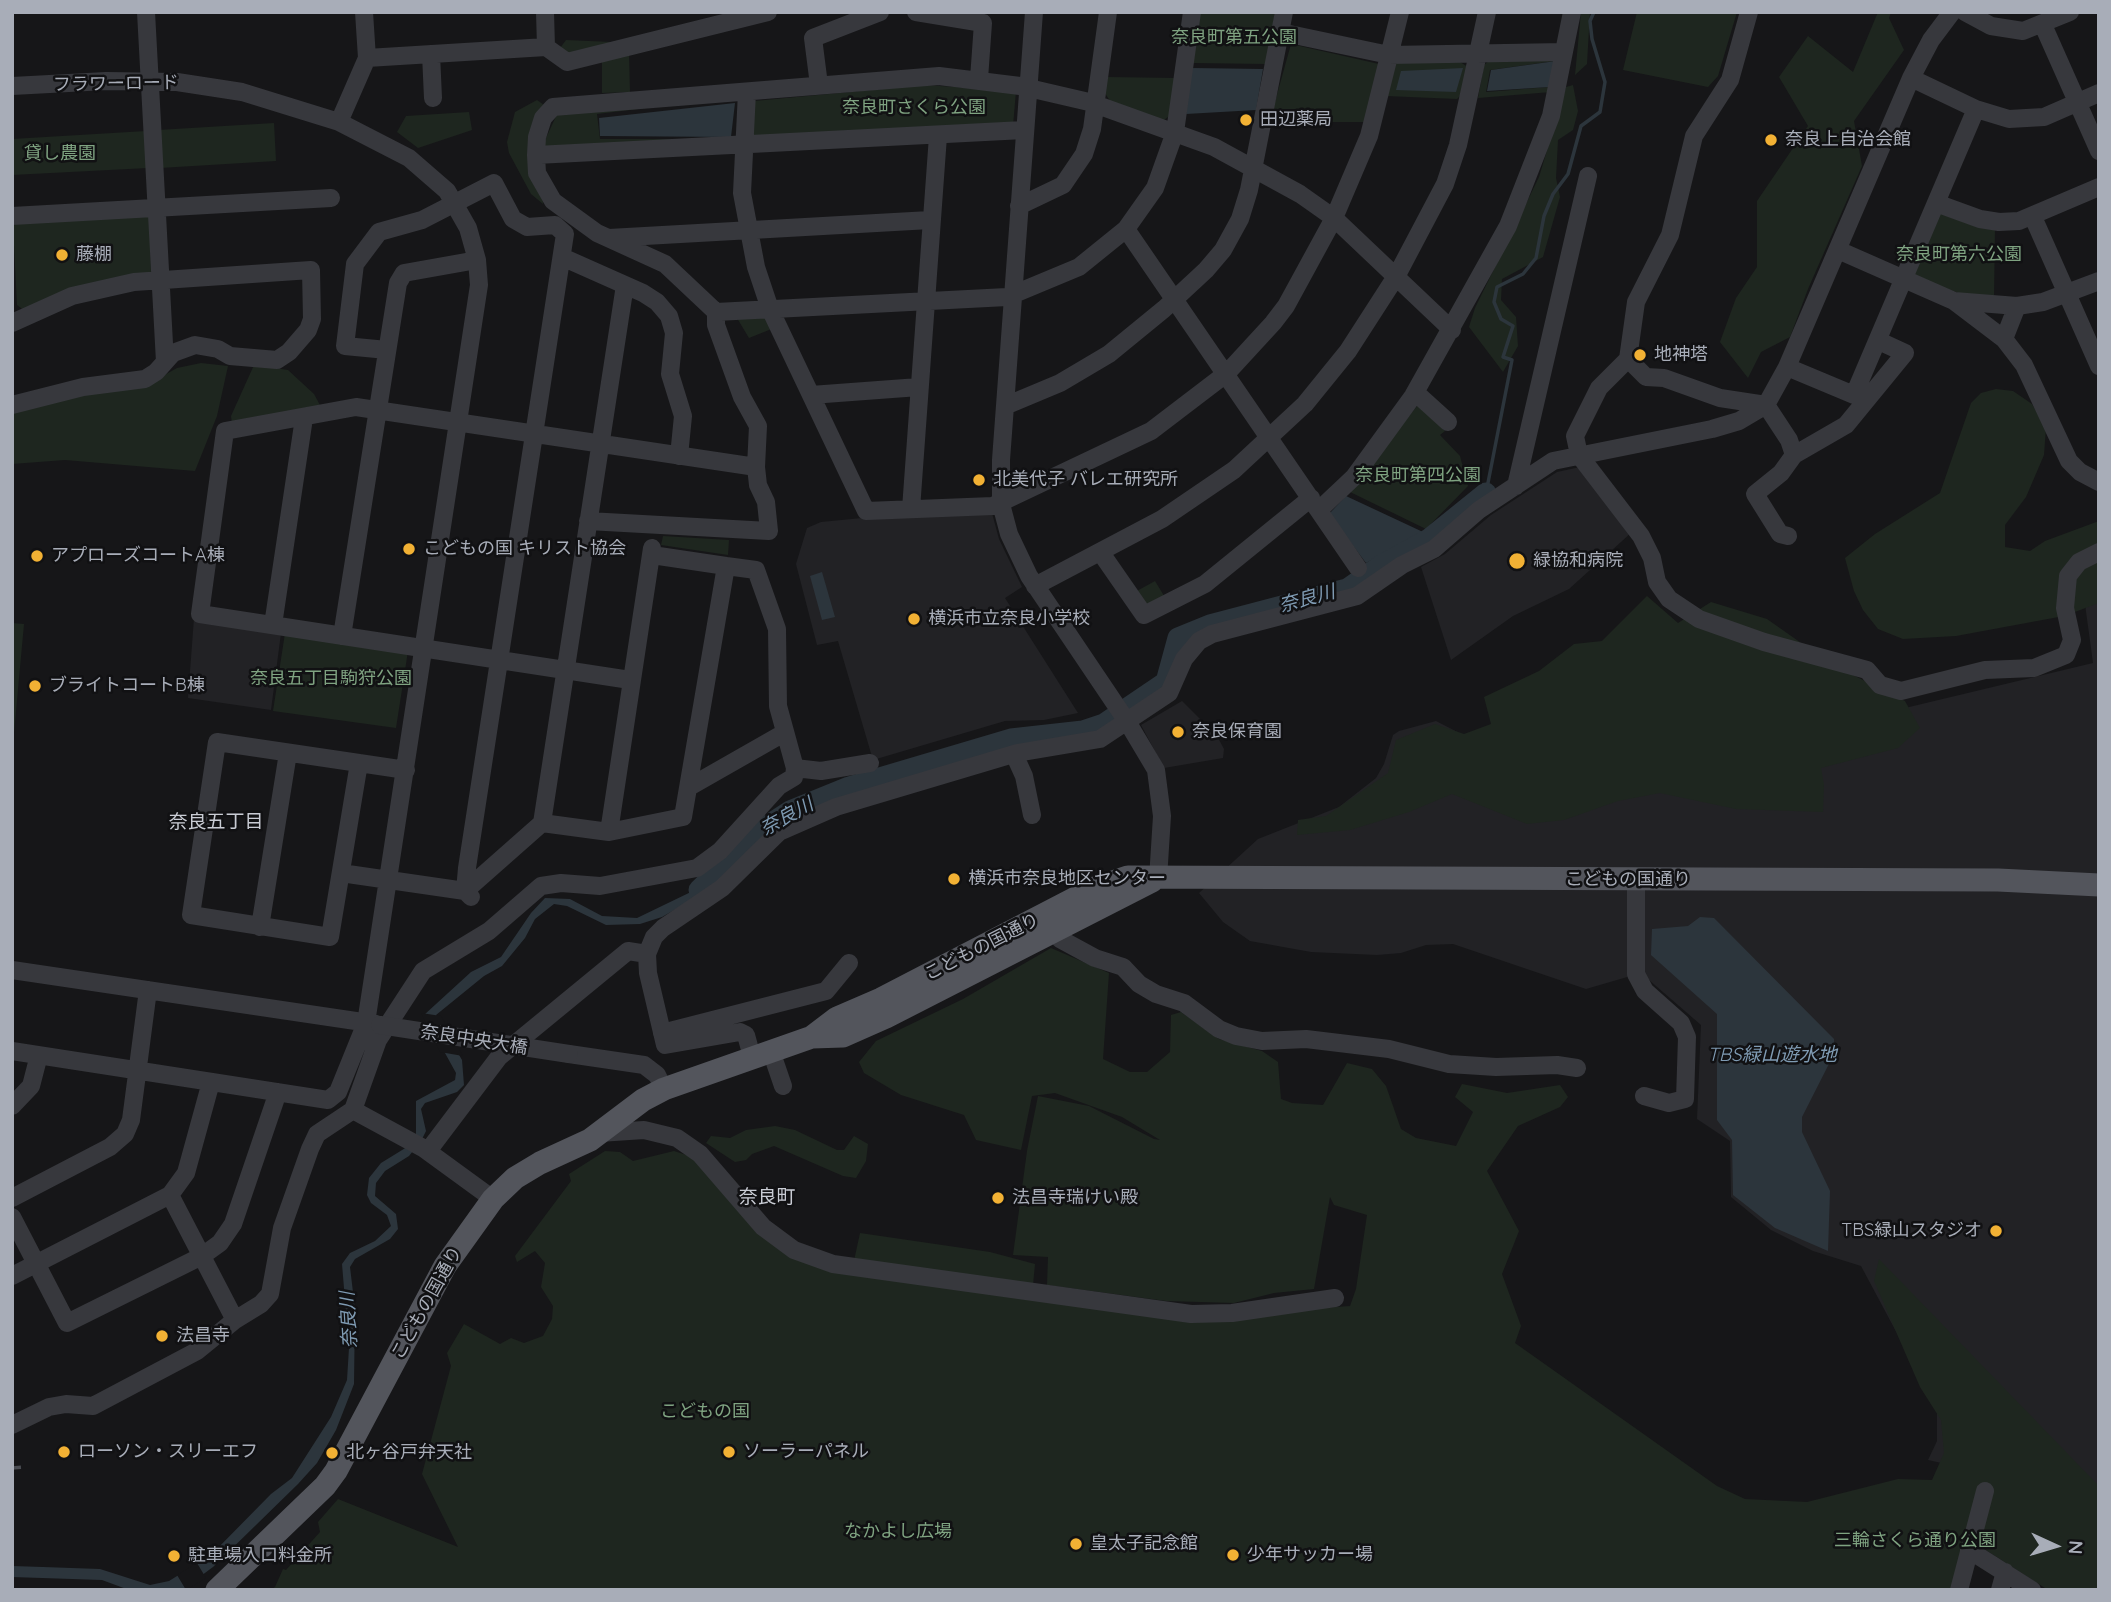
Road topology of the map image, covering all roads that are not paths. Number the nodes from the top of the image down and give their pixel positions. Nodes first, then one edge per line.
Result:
1 (146, 12) edge
2 (364, 12) edge
3 (545, 12) edge
4 (768, 12) edge
5 (880, 12) edge
6 (916, 12) edge
7 (1034, 12) edge
8 (1108, 12) edge
9 (1192, 12) edge
10 (1284, 12) edge
11 (1400, 12) edge
12 (1487, 12) edge
13 (1572, 12) edge
14 (1749, 12) edge
15 (1952, 12) edge
16 (1965, 12) edge
17 (2070, 12) edge
18 (704, 20) edge
19 (2043, 25) junction
20 (1280, 32) junction
21 (545, 47) junction
22 (1564, 52) junction
23 (1479, 53) junction
24 (431, 54) junction
25 (1390, 55) junction
26 (367, 58) junction
27 (1911, 78) junction
28 (979, 79) junction
29 (150, 80) junction
30 (819, 85) junction
31 (12, 86) edge
32 (1027, 88) junction
33 (747, 92) junction
34 (2099, 93) edge
35 (433, 98) dead end
36 (1095, 103) junction
37 (2078, 103) junction
38 (1976, 109) junction
39 (340, 122) junction
40 (1024, 130) junction
41 (1175, 132) junction
42 (937, 135) junction
43 (742, 144) junction
44 (2099, 151) edge
45 (536, 155) junction
46 (1253, 167) junction
47 (1588, 176) dead end
48 (2099, 187) edge
49 (331, 198) dead end
50 (456, 202) junction
51 (1936, 203) junction
52 (1019, 206) junction
53 (156, 208) junction
54 (12, 216) edge
55 (2033, 217) junction
56 (1334, 218) junction
57 (930, 220) junction
58 (747, 229) junction
59 (1126, 229) junction
60 (609, 238) junction
61 (1838, 250) junction
62 (562, 257) junction
63 (477, 260) junction
64 (1397, 275) junction
65 (160, 279) junction
66 (1905, 281) junction
67 (2099, 281) edge
68 (625, 285) junction
69 (2067, 295) junction
70 (1013, 296) junction
71 (1174, 299) junction
72 (926, 301) junction
73 (1954, 301) junction
74 (2017, 306) junction
75 (770, 309) junction
76 (716, 312) junction
77 (12, 323) edge
78 (1452, 330) junction
79 (2004, 339) junction
80 (1879, 341) junction
81 (387, 350) junction
82 (1628, 359) junction
83 (165, 362) junction
84 (2099, 366) edge
85 (1787, 368) junction
86 (1227, 373) junction
87 (919, 387) junction
88 (1416, 393) junction
89 (811, 395) junction
90 (12, 405) edge
91 (1766, 405) junction
92 (1005, 407) junction
93 (378, 410) junction
94 (304, 418) junction
95 (1448, 422) dead end
96 (460, 423) junction
97 (535, 434) junction
98 (1270, 439) junction
99 (601, 443) junction
100 (1579, 455) junction
101 (1794, 455) junction
102 (679, 456) junction
103 (756, 467) junction
104 (2099, 482) edge
105 (1516, 486) junction
106 (1001, 504) junction
107 (1315, 504) junction
108 (911, 509) junction
109 (588, 521) junction
110 (1788, 536) dead end
111 (652, 541) junction
112 (2099, 552) edge
113 (1101, 553) junction
114 (726, 566) junction
115 (1358, 568) dead end
116 (1035, 586) junction
117 (273, 625) junction
118 (342, 636) junction
119 (424, 648) junction
120 (499, 659) junction
121 (565, 669) junction
122 (630, 680) junction
123 (1123, 716) junction
124 (784, 733) junction
125 (288, 753) junction
126 (1014, 754) junction
127 (359, 763) junction
128 (870, 763) dead end
129 (795, 768) junction
130 (406, 770) junction
131 (691, 786) junction
132 (1026, 807) dead end
133 (542, 824) junction
134 (609, 832) junction
135 (341, 873) junction
136 (1158, 879) junction
137 (388, 880) junction
138 (1636, 880) junction
139 (2099, 885) edge
140 (468, 894) junction
141 (1048, 923) junction
142 (260, 927) junction
143 (647, 954) junction
144 (849, 962) dead end
145 (12, 970) edge
146 (148, 990) junction
147 (373, 1024) junction
148 (662, 1032) junction
149 (12, 1051) edge
150 (762, 1054) junction
151 (39, 1055) junction
152 (1577, 1068) dead end
153 (137, 1070) junction
154 (211, 1082) junction
155 (783, 1086) dead end
156 (664, 1089) junction
157 (278, 1092) junction
158 (1644, 1096) dead end
159 (12, 1107) edge
160 (353, 1110) junction
161 (599, 1133) junction
162 (420, 1146) junction
163 (170, 1195) junction
164 (12, 1198) edge
165 (493, 1199) junction
166 (12, 1217) edge
167 (202, 1256) junction
168 (37, 1263) junction
169 (12, 1276) edge
170 (1335, 1298) dead end
171 (235, 1320) junction
172 (12, 1425) edge
173 (1985, 1491) dead end
174 (1969, 1550) junction
175 (2003, 1581) edge
176 (217, 1590) edge
177 (1959, 1590) edge
178 (2032, 1590) edge

1 - 29 street
2 - 26 street
3 - 21 street
4 - 18 street
5 - 30 street
6 - 28 street
7 - 32 street
8 - 36 street
9 - 41 street
10 - 20 street
11 - 25 street
12 - 23 street
13 - 22 street
14 - 82 street
15 - 27 street
16 - 19 street
17 - 19 street
18 - 21 street
19 - 37 street
20 - 25 street
20 - 46 street
21 - 24 street
22 - 23 street
22 - 78 street
23 - 25 street
23 - 64 street
24 - 26 street
24 - 35 street
25 - 56 street
26 - 39 street
27 - 38 street
27 - 61 street
28 - 30 street
28 - 32 street
29 - 31 street, フラワーロード
29 - 39 street, フラワーロード
29 - 53 street
30 - 33 street
32 - 36 street
32 - 40 street
33 - 43 street
33 - 45 street
34 - 37 street
36 - 41 street
36 - 52 street
37 - 38 street
37 - 44 street
38 - 51 street
39 - 50 street, フラワーロード
40 - 42 street
40 - 52 street
41 - 46 street
41 - 59 street
42 - 43 street
42 - 57 street
43 - 45 street
43 - 58 street
45 - 60 street
46 - 56 street
46 - 71 street
47 - 105 street
48 - 55 street
49 - 53 street
50 - 62 street
50 - 63 street, フラワーロード
50 - 81 street
51 - 55 street
51 - 66 street
52 - 70 street
53 - 54 street
53 - 65 street
55 - 69 street
56 - 64 street
56 - 86 street
57 - 58 street
57 - 72 street
58 - 60 street
58 - 75 street
59 - 70 street
59 - 71 street
60 - 76 street
61 - 66 street
61 - 85 street
62 - 68 street
62 - 97 street
63 - 81 street
63 - 96 street, フラワーロード
64 - 78 street
64 - 98 street
65 - 77 street
65 - 83 street
65 - 83 street
66 - 73 street
66 - 80 street
67 - 69 street
68 - 99 street
68 - 102 street
69 - 74 street
69 - 84 street
70 - 72 street
70 - 92 street
71 - 86 street
71 - 92 street
72 - 75 street
72 - 87 street
73 - 74 street
73 - 79 street
74 - 79 street
75 - 76 street
75 - 89 street
76 - 103 street
78 - 88 street
79 - 104 street
80 - 85 street
80 - 101 street
81 - 93 street
82 - 91 street
82 - 100 street
83 - 90 street
85 - 91 street
86 - 98 street
86 - 106 street
87 - 89 street
87 - 108 street
88 - 95 street
88 - 107 street
89 - 108 street
91 - 100 street
91 - 101 street
92 - 106 street
93 - 94 street
93 - 96 street
93 - 118 street
94 - 117 street
94 - 117 street
96 - 97 street
96 - 119 street, フラワーロード
97 - 99 street
97 - 120 street
98 - 107 street
98 - 113 street
99 - 102 street
99 - 109 street
100 - 105 street
100 - 112 street
101 - 110 street
102 - 103 street
103 - 111 street
105 - 123 street
106 - 108 street
106 - 116 street
107 - 113 street
107 - 115 street
109 - 111 street
109 - 121 street
111 - 114 street
111 - 122 street
113 - 116 street
114 - 124 street
114 - 131 street
116 - 123 street
117 - 118 street
118 - 119 street
119 - 120 street
119 - 130 street, フラワーロード
120 - 121 street
120 - 140 street
121 - 122 street
121 - 133 street
122 - 134 street
123 - 126 street
123 - 136 street
124 - 129 street
124 - 131 street
125 - 127 street
125 - 142 street
125 - 142 street
126 - 132 street
126 - 143 street
127 - 130 street
127 - 135 street
128 - 129 street
129 - 160 street
130 - 137 street, フラワーロード
131 - 134 street
133 - 134 street
133 - 140 street
135 - 137 street
135 - 142 street
136 - 138 main road, こどもの国通り
136 - 141 main road, こどもの国通り
137 - 140 street
137 - 147 street, フラワーロード
138 - 139 main road, こどもの国通り
138 - 158 street
141 - 150 main road, こどもの国通り
141 - 152 street
143 - 148 street
143 - 162 street
144 - 148 street
145 - 146 street, 奈良中央大橋
146 - 147 street, 奈良中央大橋
146 - 153 street
147 - 156 street, 奈良中央大橋, bridge
147 - 157 street, フラワーロード
148 - 150 street
149 - 151 street, フラワーロード
150 - 155 street
150 - 156 main road, こどもの国通り
151 - 153 street, フラワーロード
151 - 159 street
153 - 154 street, フラワーロード
153 - 164 street
154 - 157 street, フラワーロード
154 - 163 street
156 - 161 main road, こどもの国通り
157 - 167 street
160 - 162 street
160 - 171 street
161 - 165 main road, こどもの国通り
161 - 170 street
162 - 165 street
163 - 167 street
163 - 168 street
165 - 176 main road, こどもの国通り
166 - 168 street
167 - 168 street
167 - 171 street
168 - 169 street
171 - 172 street
173 - 174 street
174 - 175 street
174 - 177 street
175 - 178 street

